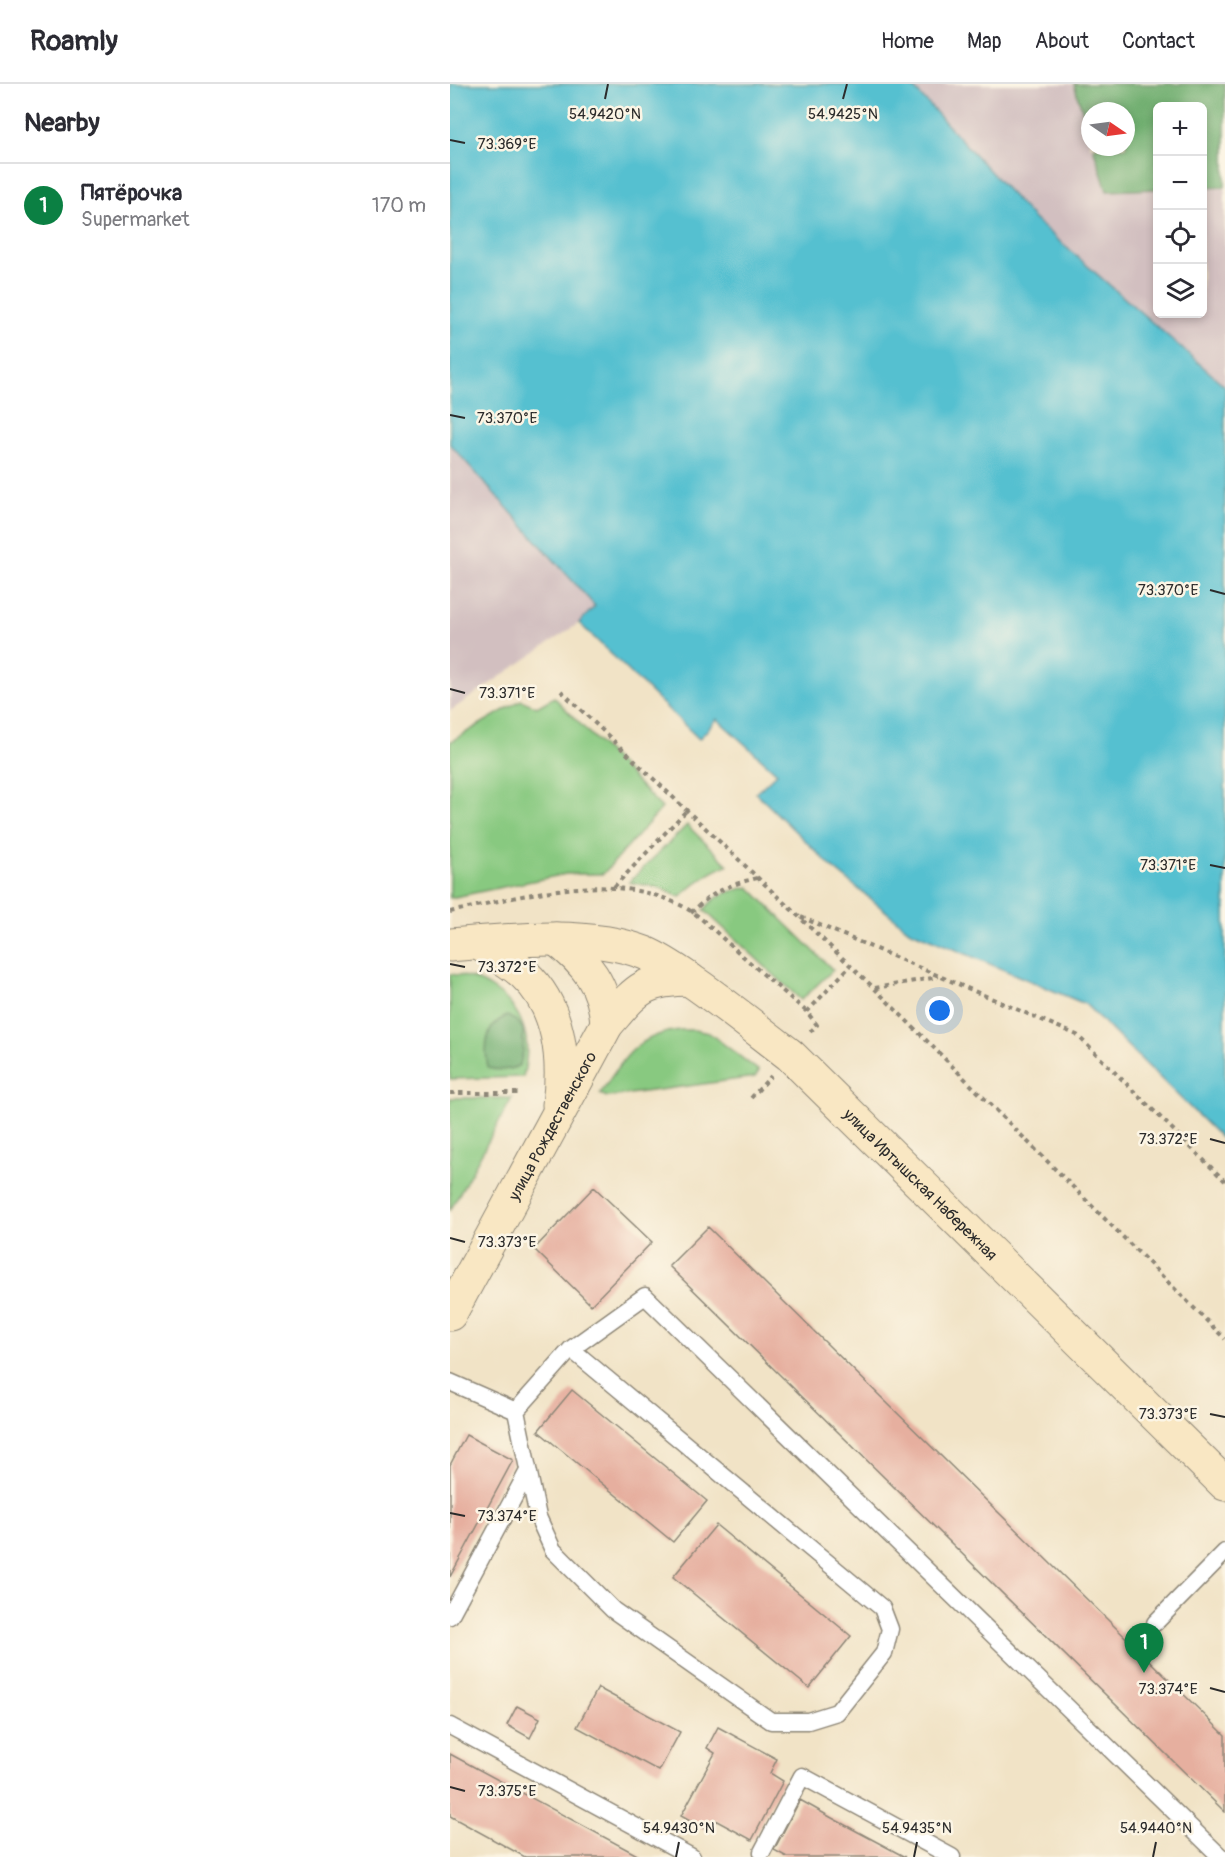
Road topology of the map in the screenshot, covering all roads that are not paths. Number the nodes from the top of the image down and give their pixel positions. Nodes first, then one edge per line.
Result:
1 (568, 939) junction
2 (464, 944) edge
3 (688, 979) junction
4 (607, 1024) junction
5 (558, 1113) junction
6 (450, 1314) edge
7 (571, 1349) junction
8 (450, 1382) edge
9 (516, 1411) junction
10 (528, 1471) junction
11 (1225, 1484) edge
12 (1225, 1552) edge
13 (450, 1616) edge
14 (1155, 1623) dead end
15 (450, 1726) edge
16 (762, 1852) dead end
17 (692, 1857) edge
18 (952, 1857) edge
19 (1221, 1857) edge

1 - 2 main road, улица Иртышская Набережная
1 - 3 main road, улица Иртышская Набережная
1 - 4 main road
2 - 5 main road
3 - 4 main road, улица Рождественского
3 - 11 main road, улица Иртышская Набережная
4 - 5 main road, улица Рождественского
5 - 6 main road, улица Рождественского
7 - 9 lane
7 - 10 lane
7 - 19 lane
8 - 9 lane
9 - 10 lane
10 - 13 lane
12 - 14 lane
15 - 17 lane
16 - 18 lane

